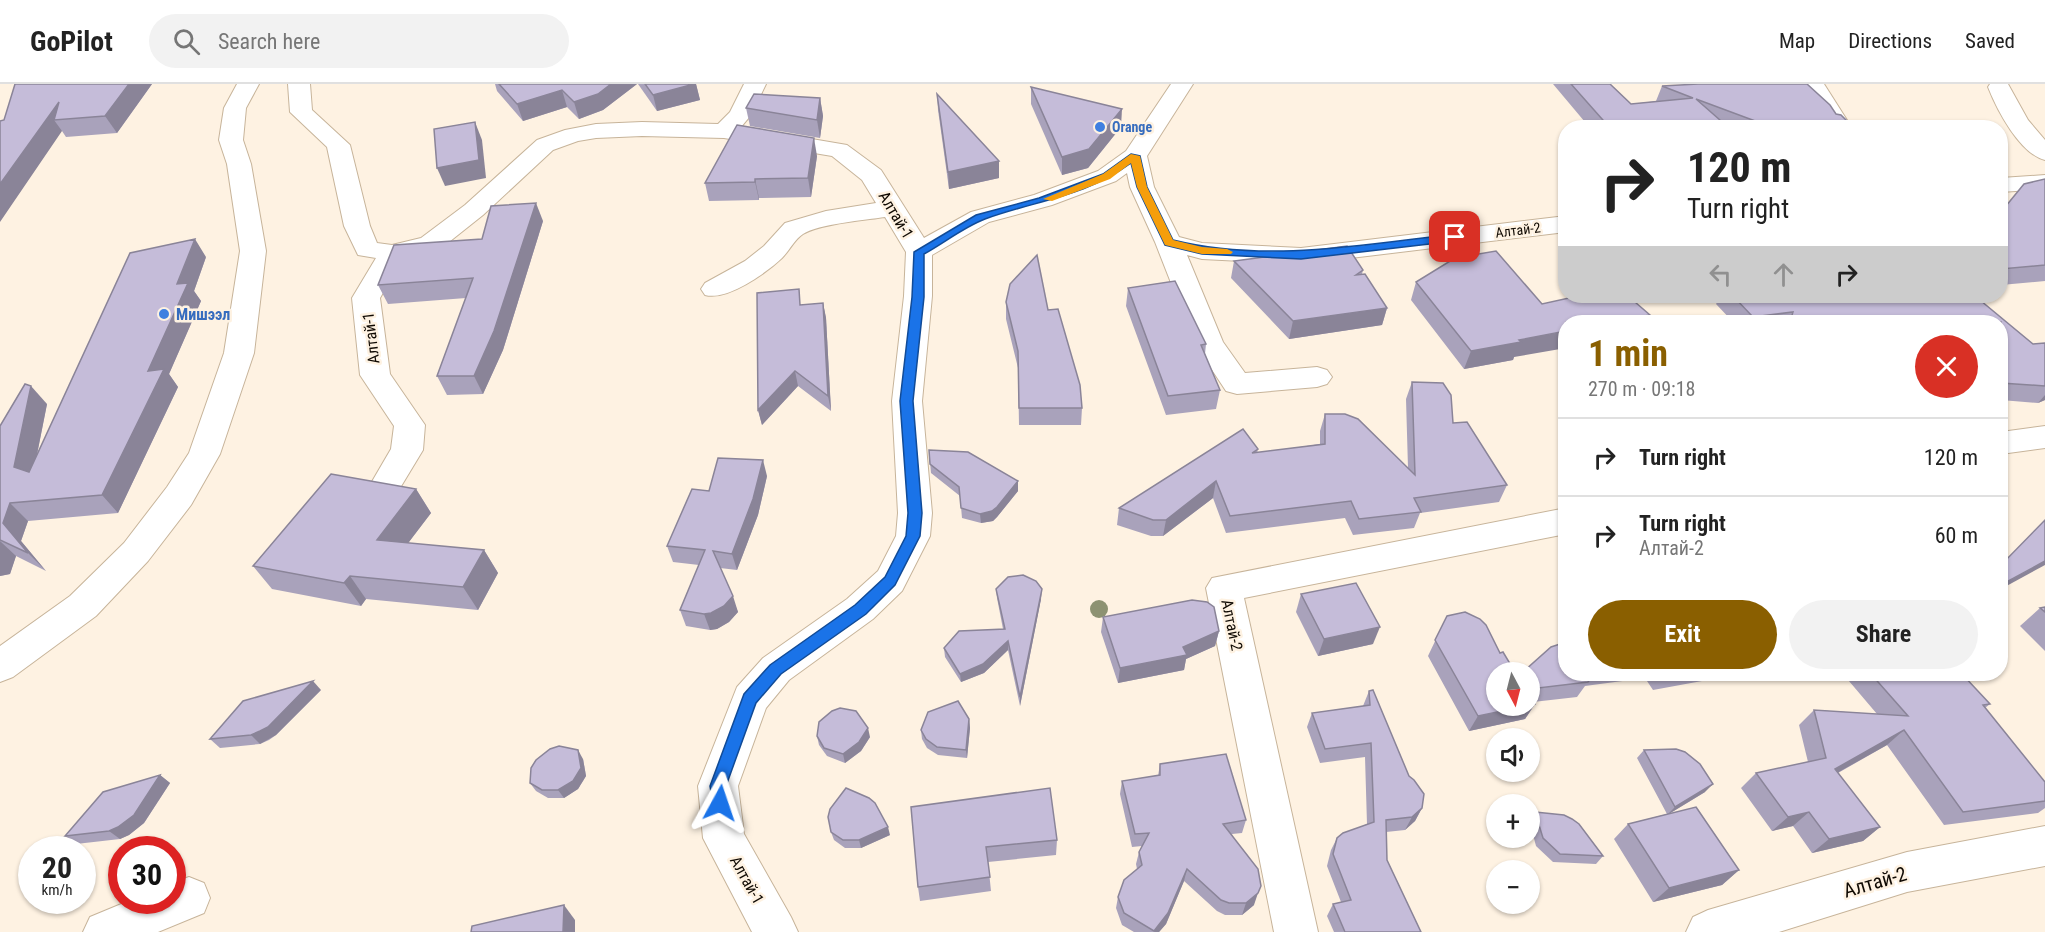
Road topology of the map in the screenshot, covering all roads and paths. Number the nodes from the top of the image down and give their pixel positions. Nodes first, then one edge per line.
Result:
1 (248, 84) edge
2 (299, 84) edge
3 (755, 84) edge
4 (1182, 84) edge
5 (1813, 84) edge
6 (1999, 87) dead end
7 (1836, 120) edge
8 (724, 131) junction
9 (2045, 153) edge
10 (1135, 156) junction
11 (2045, 182) edge
12 (2008, 185) edge
13 (892, 208) junction
14 (1558, 225) edge
15 (1168, 242) junction
16 (392, 252) junction
17 (919, 252) junction
18 (715, 289) dead end
19 (1317, 377) dead end
20 (2045, 438) edge
21 (2008, 442) edge
22 (386, 485) edge
23 (1558, 523) edge
24 (0, 666) edge
25 (2045, 846) edge
26 (189, 898) dead end
27 (105, 932) edge
28 (776, 932) edge
29 (1296, 932) edge
30 (1708, 932) edge

1 - 24 street
2 - 16 street, Алтай-1
3 - 8 street
4 - 10 street
5 - 7 street
6 - 9 street
8 - 13 street, Алтай-1
8 - 16 street, Алтай-1
10 - 15 street
10 - 17 street
11 - 12 street
13 - 17 street, Алтай-1
13 - 18 street
14 - 15 street, Алтай-2
15 - 19 street
16 - 22 street, Алтай-1
17 - 28 street, Алтай-1
20 - 21 street
23 - 29 street, Алтай-2
25 - 30 street, Алтай-2
26 - 27 street

